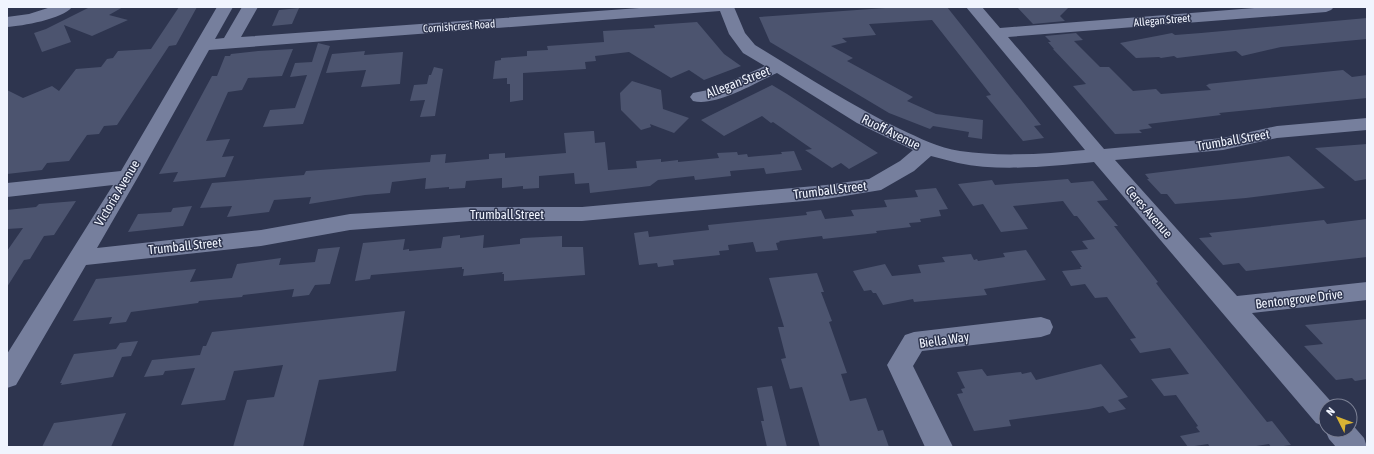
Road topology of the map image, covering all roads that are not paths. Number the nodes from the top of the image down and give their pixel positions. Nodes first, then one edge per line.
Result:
1 (64, 7) edge
2 (225, 7) edge
3 (250, 7) edge
4 (716, 7) edge
5 (726, 7) edge
6 (974, 7) edge
7 (1326, 7) edge
8 (673, 9) edge
9 (7, 22) edge
10 (998, 33) junction
11 (230, 43) junction
12 (203, 45) junction
13 (777, 67) junction
14 (699, 97) dead end
15 (1367, 124) edge
16 (927, 149) junction
17 (1099, 155) junction
18 (128, 177) junction
19 (7, 190) edge
20 (78, 258) junction
21 (1367, 291) edge
22 (1231, 306) junction
23 (1041, 327) dead end
24 (7, 377) edge
25 (1318, 406) edge
26 (1346, 438) edge
27 (939, 447) edge
28 (1354, 447) edge

1 - 9 street
2 - 12 street, Victoria Avenue
3 - 11 street
4 - 8 street, Cornishcrest Road
5 - 13 street, Ruoff Avenue
6 - 10 street, Ceres Avenue
7 - 10 street, Allegan Street
8 - 11 street, Cornishcrest Road
10 - 17 street, Ceres Avenue
11 - 12 street, Cornishcrest Road
12 - 18 street, Victoria Avenue
13 - 14 street, Allegan Street
13 - 16 street, Ruoff Avenue
15 - 17 street, Trumball Street
16 - 17 street, Ruoff Avenue
16 - 20 street, Trumball Street
17 - 22 street, Ceres Avenue
18 - 19 street
18 - 20 street, Victoria Avenue
20 - 24 street, Victoria Avenue
21 - 22 street, Bentongrove Drive
22 - 25 street, Ceres Avenue
23 - 27 street, Biella Way
26 - 28 street

